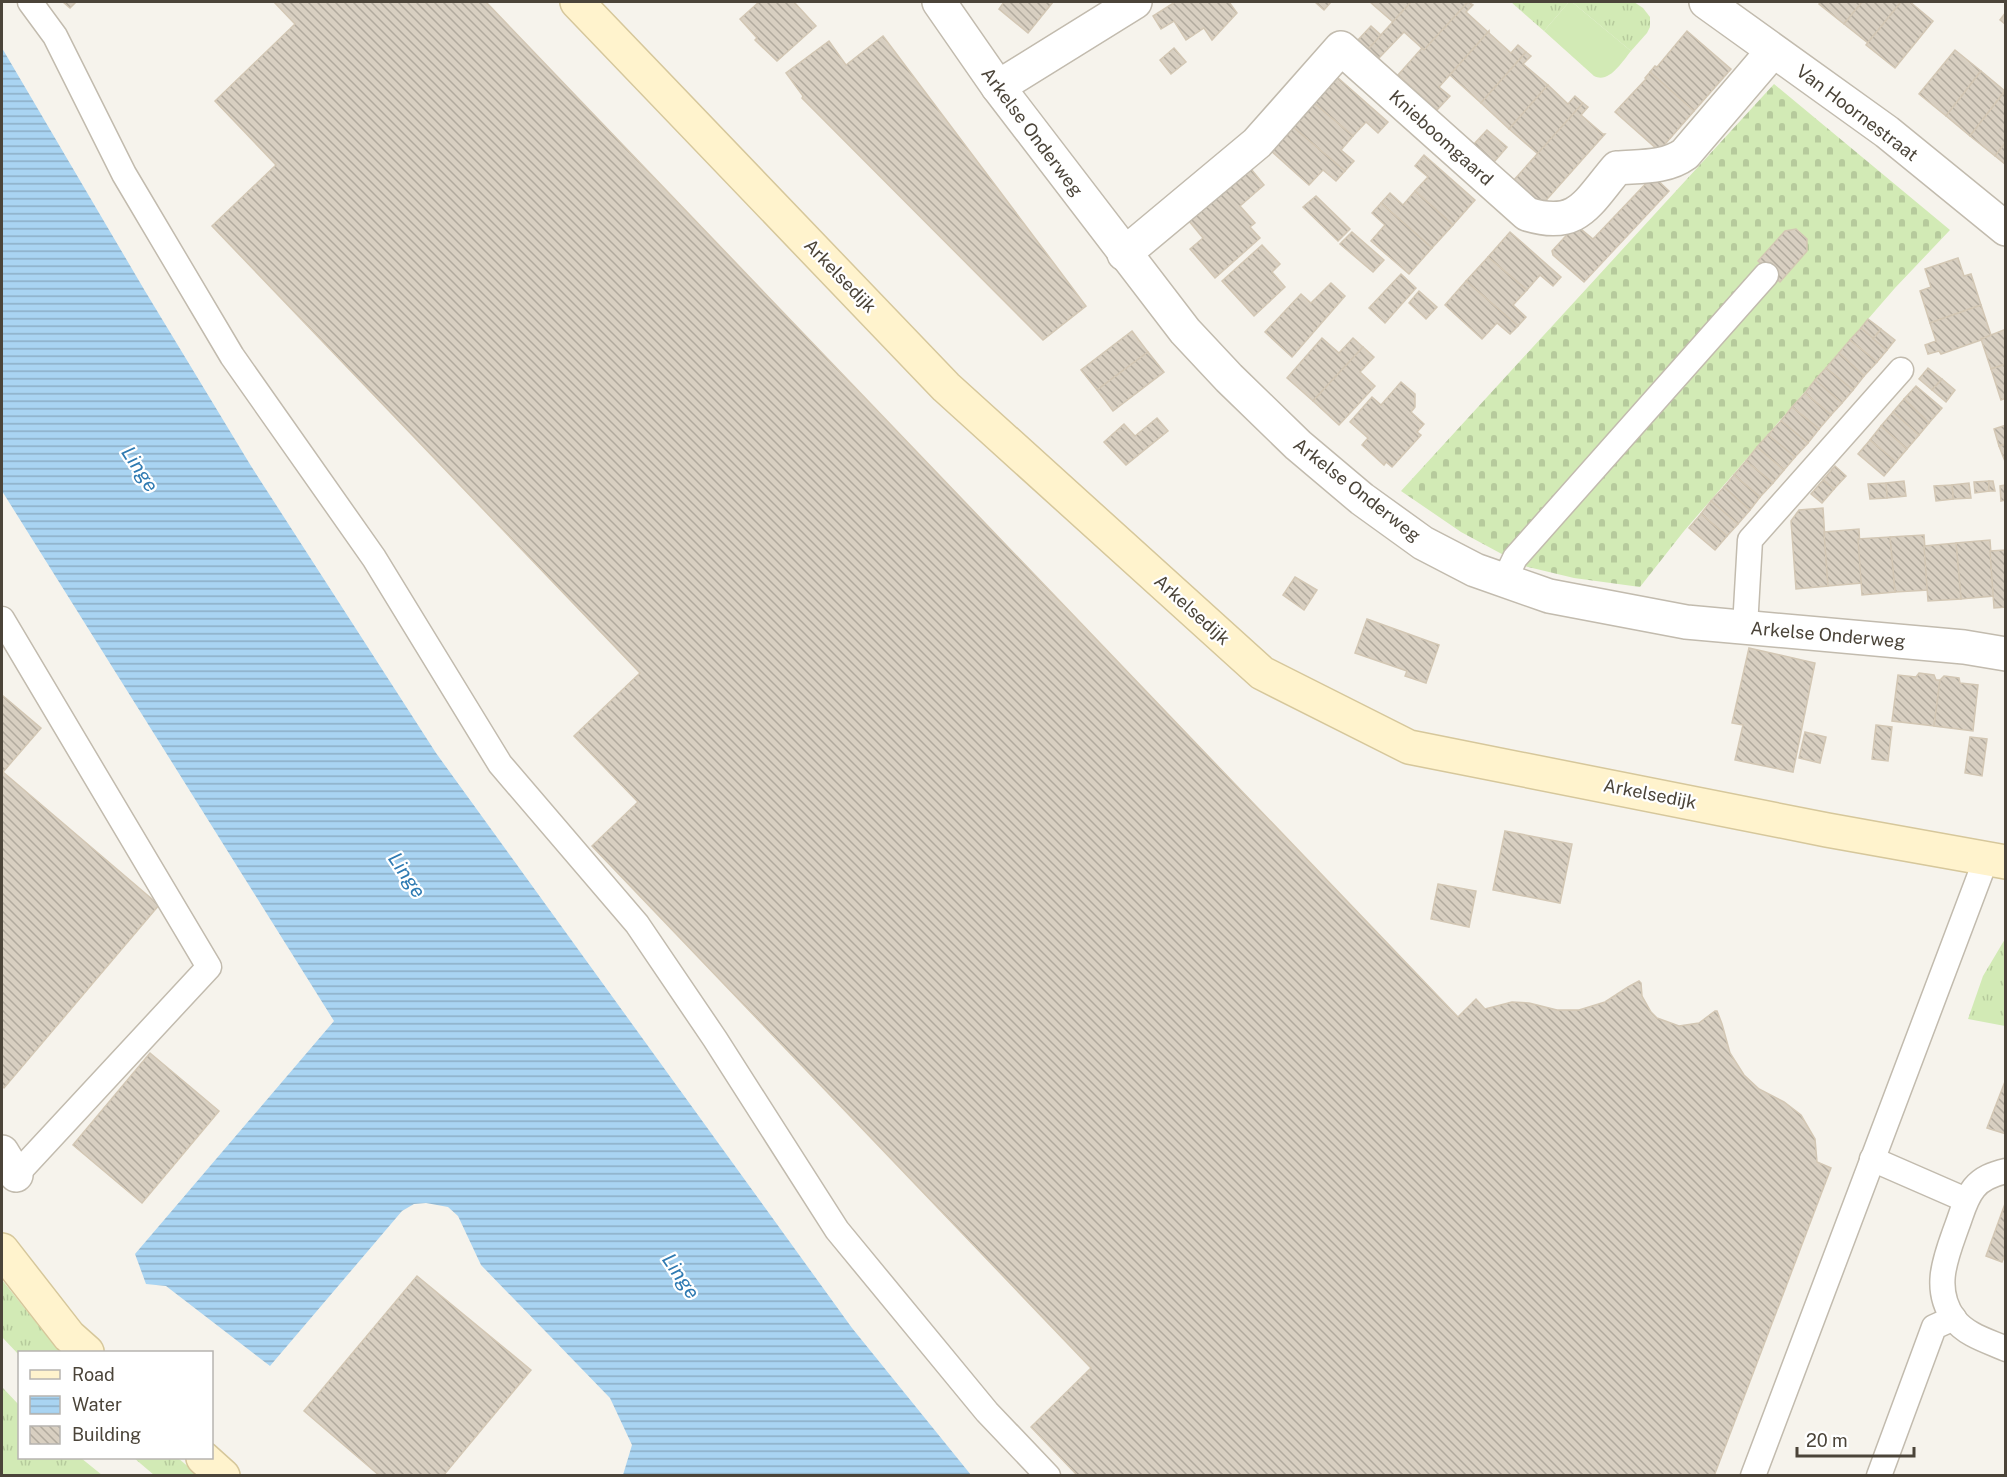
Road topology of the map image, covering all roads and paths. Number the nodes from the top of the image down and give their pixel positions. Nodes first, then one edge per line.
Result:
1 (30, 2) edge
2 (577, 2) edge
3 (939, 2) edge
4 (1135, 2) edge
5 (1706, 2) edge
6 (1773, 51) junction
7 (998, 87) junction
8 (2006, 229) edge
9 (1125, 254) junction
10 (1766, 274) dead end
11 (1901, 370) dead end
12 (1504, 581) junction
13 (2, 619) edge
14 (1745, 627) junction
15 (2006, 654) edge
16 (1996, 861) edge
17 (1872, 1159) junction
18 (9, 1164) edge
19 (2006, 1171) edge
20 (1966, 1200) junction
21 (2, 1250) edge
22 (1954, 1318) junction
23 (2006, 1349) edge
24 (85, 1351) edge
25 (204, 1459) edge
26 (223, 1476) edge
27 (1048, 1476) edge
28 (1753, 1476) edge
29 (1880, 1476) edge

1 - 27 lane
2 - 16 main road, Arkelsedijk
3 - 7 street, Arkelse Onderweg
4 - 7 street
5 - 6 street, Van Hoornestraat
6 - 8 street, Van Hoornestraat
6 - 9 street, Knieboomgaard
7 - 9 street, Arkelse Onderweg
9 - 12 street, Arkelse Onderweg
10 - 12 lane
11 - 14 lane
12 - 14 street, Arkelse Onderweg
13 - 18 lane
14 - 15 street, Arkelse Onderweg
16 - 17 lane
17 - 20 lane
17 - 28 lane
19 - 20 lane
20 - 22 lane
21 - 24 main road
22 - 23 lane
22 - 29 lane
25 - 26 main road

